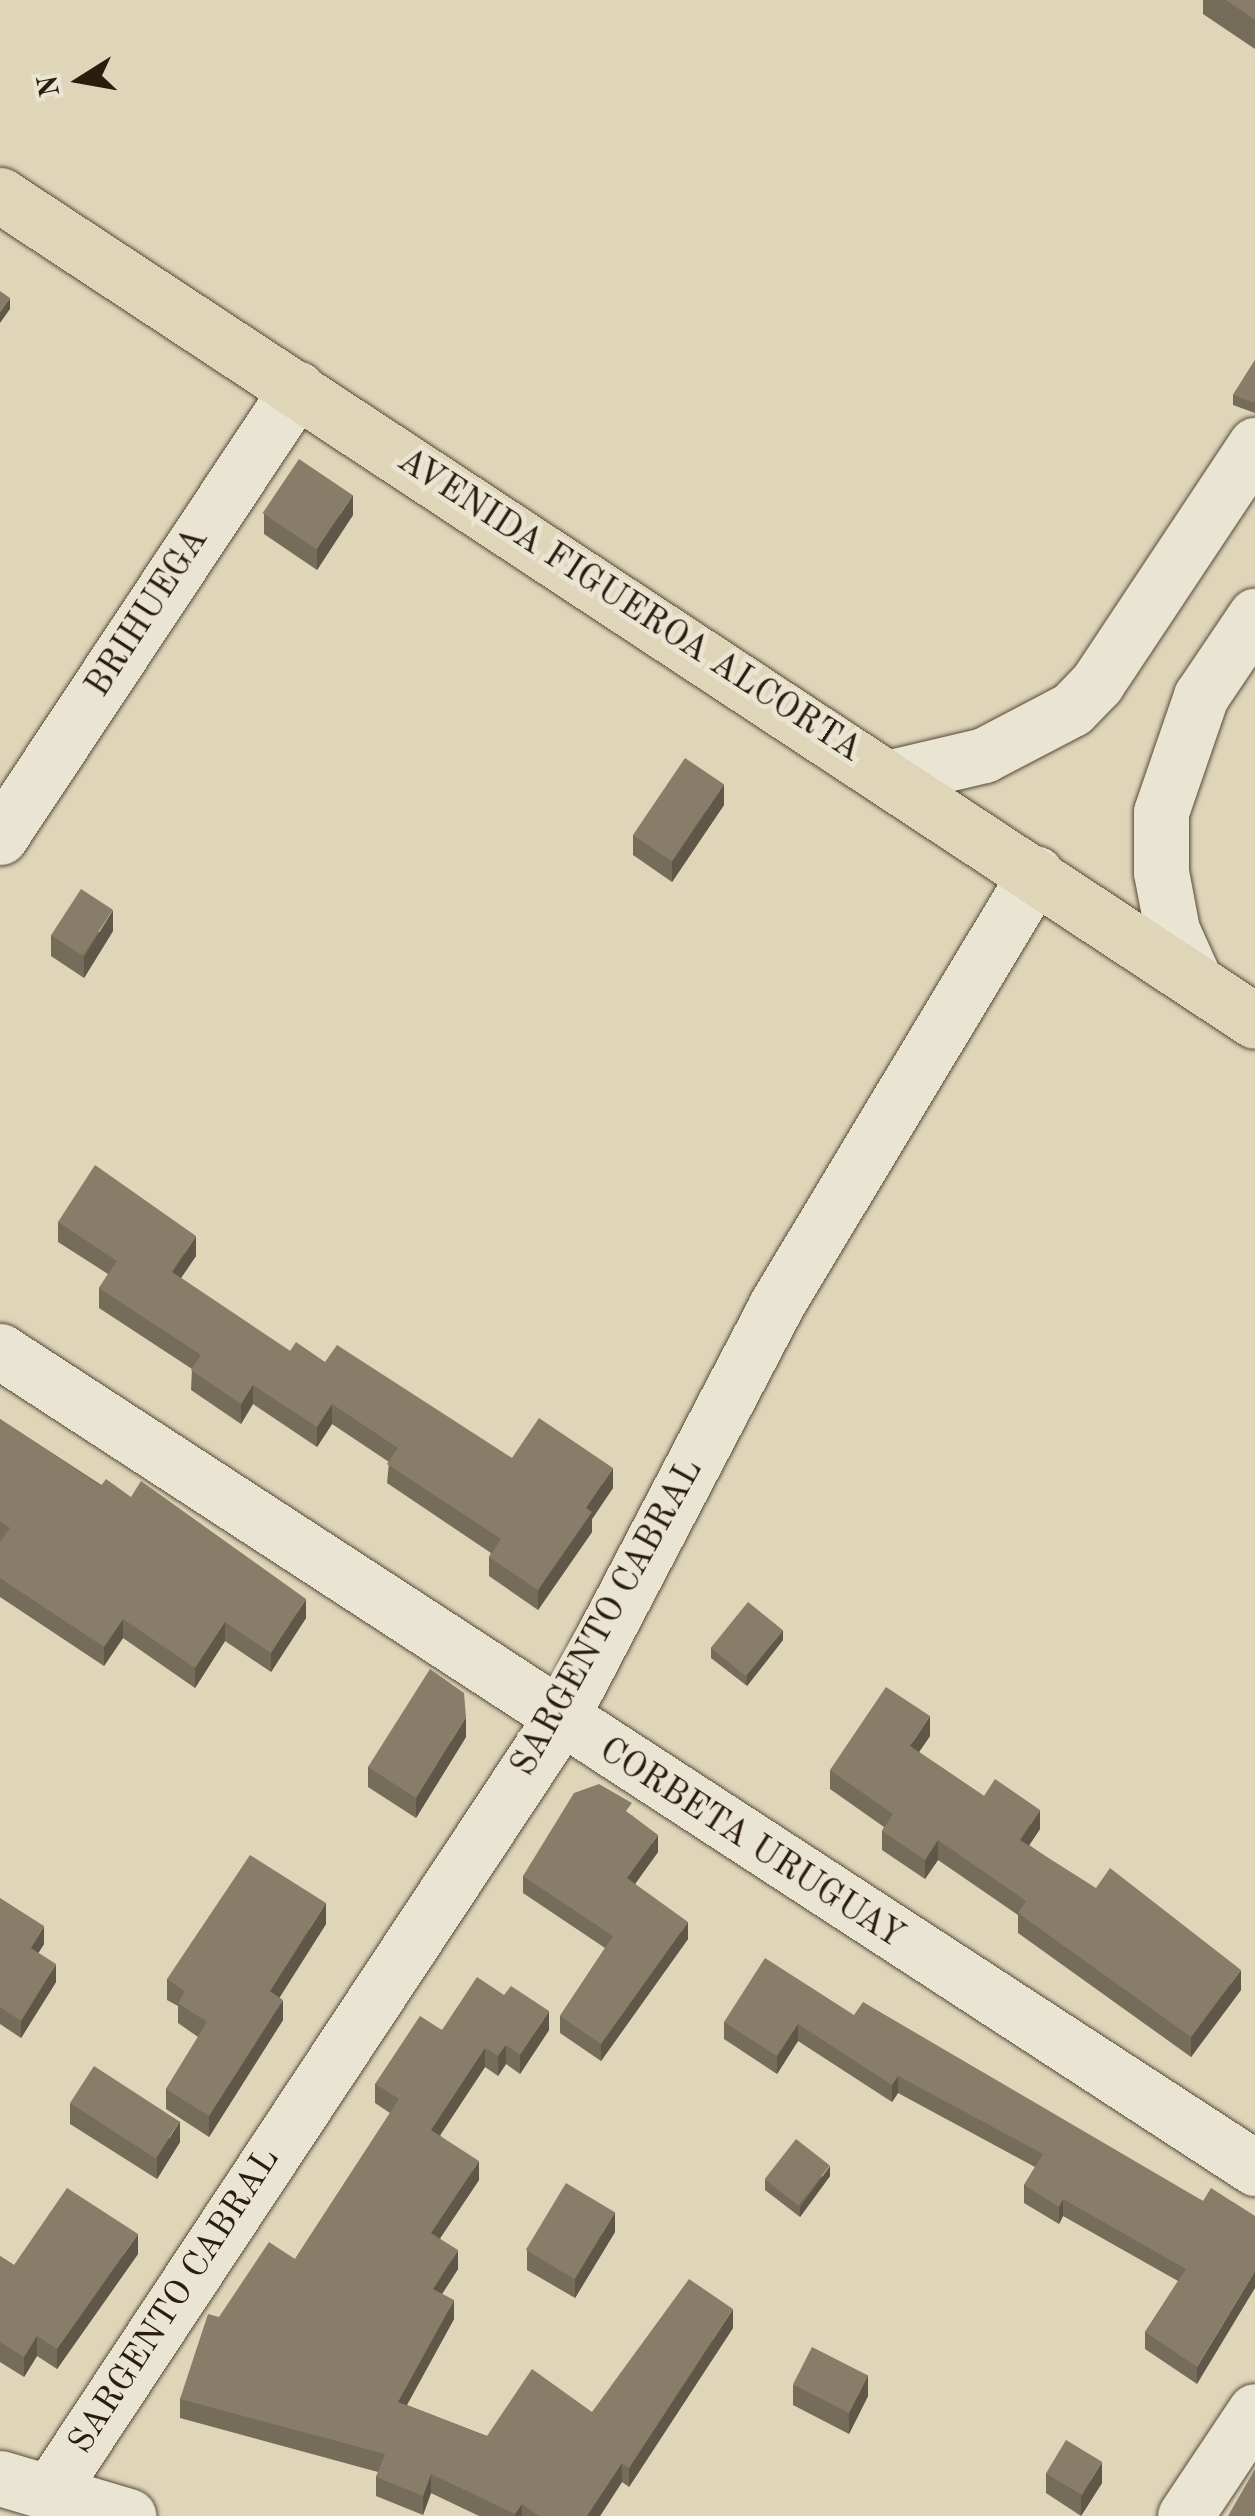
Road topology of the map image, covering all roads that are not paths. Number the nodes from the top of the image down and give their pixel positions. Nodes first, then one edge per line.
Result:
1 (0, 195) edge
2 (296, 389) junction
3 (1255, 445) edge
4 (1255, 616) edge
5 (891, 777) junction
6 (0, 837) edge
7 (1036, 874) junction
8 (1195, 981) junction
9 (1255, 1021) edge
10 (0, 1351) edge
11 (559, 1720) junction
12 (1255, 2168) edge
13 (1255, 2411) edge
14 (24, 2485) edge
15 (128, 2516) edge
16 (1185, 2516) edge

1 - 2 main road, AVENIDA FIGUEROA ALCORTA
2 - 5 main road, AVENIDA FIGUEROA ALCORTA
2 - 6 street, BRIHUEGA
3 - 5 street
4 - 8 street
5 - 7 main road, AVENIDA FIGUEROA ALCORTA
7 - 8 main road, AVENIDA FIGUEROA ALCORTA
7 - 11 street, SARGENTO CABRAL
8 - 9 main road, AVENIDA FIGUEROA ALCORTA
10 - 11 street, CORBETA URUGUAY
11 - 12 street, CORBETA URUGUAY
11 - 14 street, SARGENTO CABRAL
13 - 16 street
14 - 15 street

